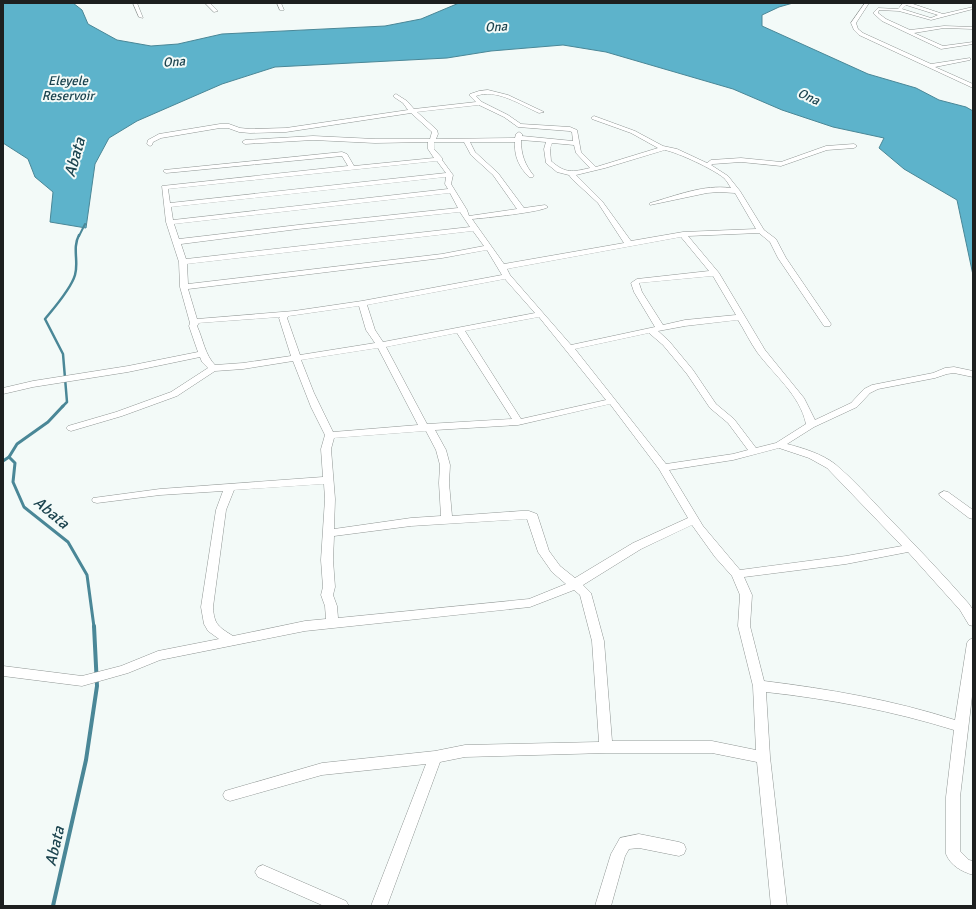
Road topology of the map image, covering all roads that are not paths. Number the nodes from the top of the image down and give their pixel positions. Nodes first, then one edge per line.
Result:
1 (135, 3) edge
2 (207, 3) edge
3 (278, 3) edge
4 (867, 3) edge
5 (906, 3) edge
6 (282, 8) dead end
7 (973, 8) edge
8 (899, 10) junction
9 (961, 10) junction
10 (216, 11) dead end
11 (973, 13) edge
12 (943, 15) junction
13 (141, 17) dead end
14 (973, 28) edge
15 (908, 32) junction
16 (973, 43) edge
17 (943, 48) junction
18 (971, 60) edge
19 (930, 66) junction
20 (973, 86) edge
21 (396, 96) dead end
22 (480, 103) junction
23 (412, 111) junction
24 (541, 112) dead end
25 (594, 118) dead end
26 (520, 126) junction
27 (518, 139) junction
28 (550, 140) junction
29 (432, 141) junction
30 (467, 141) junction
31 (245, 142) dead end
32 (576, 142) junction
33 (150, 144) dead end
34 (854, 146) dead end
35 (664, 148) junction
36 (440, 159) junction
37 (708, 166) junction
38 (352, 168) junction
39 (595, 169) junction
40 (166, 171) dead end
41 (572, 174) junction
42 (450, 175) junction
43 (531, 176) dead end
44 (452, 191) junction
45 (738, 192) junction
46 (652, 204) dead end
47 (167, 205) junction
48 (545, 207) dead end
49 (523, 211) junction
50 (465, 214) junction
51 (170, 222) junction
52 (475, 229) junction
53 (761, 230) junction
54 (683, 234) junction
55 (176, 242) junction
56 (628, 243) junction
57 (488, 247) junction
58 (183, 262) junction
59 (505, 272) junction
60 (715, 272) junction
61 (184, 287) junction
62 (362, 303) junction
63 (288, 313) junction
64 (541, 314) junction
65 (742, 317) junction
66 (194, 323) junction
67 (827, 324) dead end
68 (459, 329) junction
69 (662, 329) junction
70 (652, 331) junction
71 (381, 345) junction
72 (569, 348) junction
73 (204, 353) junction
74 (296, 358) junction
75 (213, 368) junction
76 (973, 374) edge
77 (3, 391) edge
78 (612, 401) junction
79 (518, 422) junction
80 (811, 425) junction
81 (70, 428) dead end
82 (427, 428) junction
83 (330, 435) junction
84 (779, 445) junction
85 (754, 452) junction
86 (663, 468) junction
87 (329, 480) junction
88 (230, 486) junction
89 (944, 494) dead end
90 (97, 500) dead end
91 (973, 515) edge
92 (695, 519) junction
93 (447, 520) junction
94 (329, 533) junction
95 (911, 548) junction
96 (737, 574) junction
97 (574, 585) junction
98 (973, 622) edge
99 (332, 623) junction
100 (230, 640) junction
101 (973, 643) edge
102 (3, 671) edge
103 (759, 686) junction
104 (961, 726) junction
105 (606, 748) junction
106 (763, 757) junction
107 (435, 758) junction
108 (230, 795) dead end
109 (679, 849) dead end
110 (973, 868) edge
111 (263, 872) dead end
112 (341, 906) edge
113 (379, 906) edge
114 (603, 906) edge
115 (779, 906) edge

1 - 13 street
2 - 10 street
3 - 6 street
4 - 19 street
5 - 8 street
5 - 12 street
7 - 9 street
8 - 12 street
8 - 15 street
9 - 11 street
9 - 12 street
14 - 15 street
15 - 17 street
16 - 17 street
17 - 18 street
18 - 19 street
19 - 20 street
21 - 23 street
22 - 23 street
22 - 24 street
22 - 26 street
23 - 29 street
23 - 33 street
25 - 35 street
26 - 27 street
26 - 32 street
27 - 28 street
27 - 30 street
27 - 43 street
28 - 32 street
28 - 41 street
29 - 30 street
29 - 31 street
29 - 36 street
30 - 49 street
32 - 39 street
34 - 37 street
35 - 37 street
35 - 39 street
36 - 38 street
36 - 42 street
37 - 45 street
38 - 40 street
38 - 47 street
39 - 41 street
41 - 56 street
42 - 44 street
42 - 47 street
44 - 50 street
44 - 51 street
45 - 46 street
45 - 53 street
47 - 51 street
48 - 49 street
49 - 50 street
50 - 52 street
50 - 55 street
51 - 55 street
52 - 57 street
52 - 58 street
53 - 54 street
53 - 67 street
54 - 56 street
54 - 60 street
55 - 58 street
56 - 59 street
57 - 59 street
57 - 61 street
58 - 61 street
59 - 62 street
59 - 64 street
60 - 65 street
60 - 69 street
61 - 66 street
62 - 63 street
62 - 71 street
63 - 66 street
63 - 74 street
64 - 68 street
64 - 72 street
65 - 69 street
65 - 80 street
66 - 73 street
68 - 71 street
68 - 79 street
69 - 70 street
70 - 72 street
70 - 85 street
71 - 74 street
71 - 82 street
72 - 78 street
73 - 75 street
73 - 77 street
74 - 75 street
74 - 83 street
75 - 81 street
76 - 80 street
78 - 79 street
78 - 86 street
79 - 82 street
80 - 84 street
82 - 83 street
82 - 93 street
83 - 87 street
84 - 85 street
84 - 95 street
85 - 86 street
86 - 92 street
87 - 88 street
87 - 94 street
88 - 90 street
88 - 100 street
89 - 91 street
92 - 96 street
92 - 97 street
93 - 94 street
93 - 97 street
94 - 99 street
95 - 96 street
95 - 98 street
96 - 103 street
97 - 99 street
97 - 105 street
99 - 100 street
100 - 102 street
101 - 104 street
103 - 104 street
103 - 106 street
104 - 110 street
105 - 106 street
105 - 107 street
106 - 115 street
107 - 108 street
107 - 113 street
109 - 114 street
111 - 112 street

